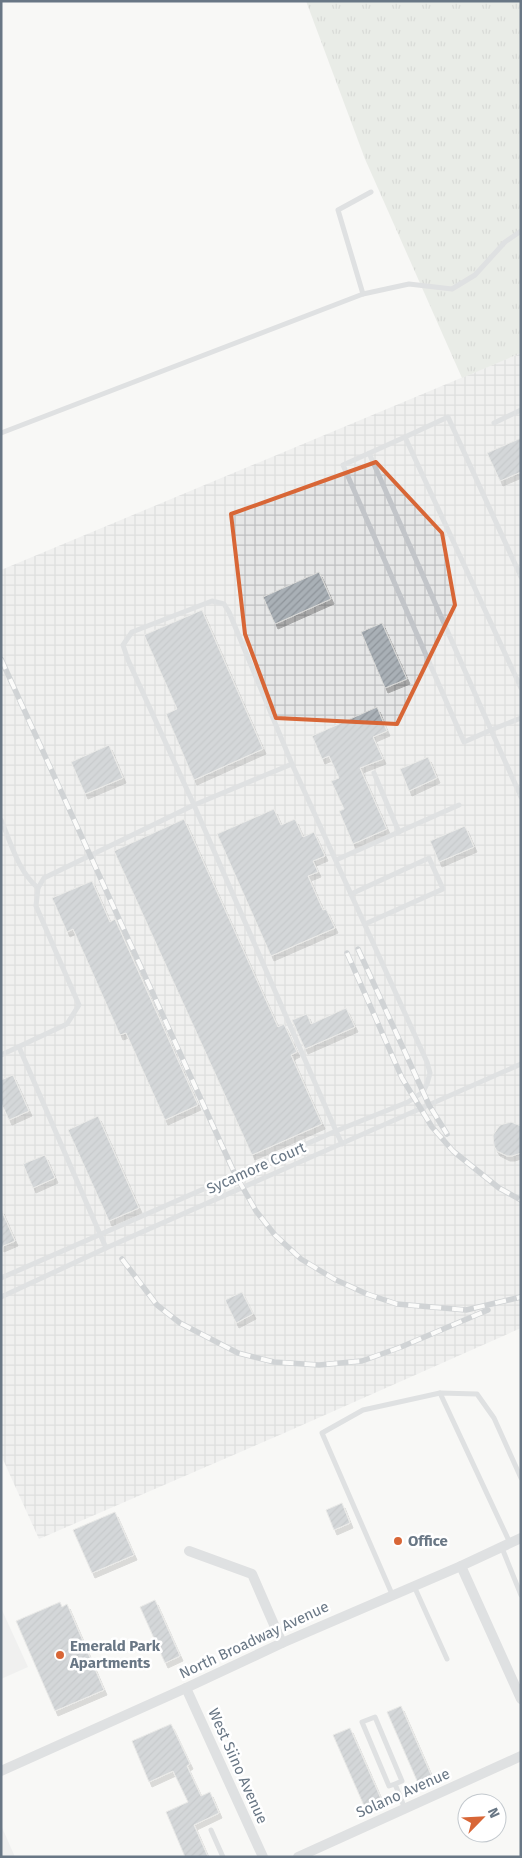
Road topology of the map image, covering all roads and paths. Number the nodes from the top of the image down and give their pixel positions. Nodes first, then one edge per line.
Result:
1 (371, 192) dead end
2 (521, 231) edge
3 (363, 294) junction
4 (521, 410) edge
5 (494, 423) dead end
6 (1, 433) edge
7 (406, 437) junction
8 (369, 453) junction
9 (521, 577) edge
10 (521, 688) edge
11 (521, 718) edge
12 (491, 730) junction
13 (292, 764) junction
14 (374, 773) dead end
15 (521, 797) edge
16 (194, 805) junction
17 (459, 805) dead end
18 (1, 820) edge
19 (399, 832) junction
20 (336, 860) junction
21 (38, 888) junction
22 (351, 894) junction
23 (364, 924) junction
24 (19, 1047) junction
25 (1, 1055) edge
26 (521, 1064) edge
27 (336, 1130) junction
28 (342, 1144) junction
29 (100, 1235) junction
30 (106, 1248) junction
31 (1, 1278) edge
32 (1, 1296) edge
33 (440, 1393) junction
34 (521, 1478) edge
35 (521, 1538) edge
36 (506, 1545) junction
37 (188, 1551) dead end
38 (462, 1566) junction
39 (414, 1585) junction
40 (392, 1594) junction
41 (521, 1595) edge
42 (282, 1643) junction
43 (447, 1659) dead end
44 (186, 1688) junction
45 (521, 1699) edge
46 (521, 1756) edge
47 (1, 1771) edge
48 (395, 1784) junction
49 (405, 1808) junction
50 (210, 1830) dead end
51 (223, 1857) edge
52 (263, 1857) edge
53 (298, 1857) edge

1 - 3 lane
2 - 3 lane
3 - 6 lane
4 - 5 lane
7 - 8 lane
7 - 9 lane
7 - 10 lane
8 - 12 lane
8 - 12 lane
11 - 12 lane
12 - 15 lane
13 - 16 lane
13 - 16 lane
13 - 20 lane
14 - 19 lane
16 - 21 lane
16 - 27 lane
17 - 19 lane
18 - 21 lane
19 - 20 lane
20 - 22 lane
21 - 24 lane
22 - 23 lane
22 - 23 lane
23 - 27 lane
24 - 25 lane
24 - 29 lane
26 - 28 lane, Sycamore Court
27 - 28 lane
27 - 29 lane
28 - 30 lane, Sycamore Court
29 - 30 lane
29 - 31 lane
30 - 32 lane, Sycamore Court
33 - 34 lane
33 - 36 lane
33 - 40 lane
35 - 36 street, North Broadway Avenue
36 - 38 street, North Broadway Avenue
36 - 41 lane
37 - 42 street
38 - 39 street, North Broadway Avenue
38 - 45 street
39 - 40 street, North Broadway Avenue
39 - 43 lane
40 - 42 street, North Broadway Avenue
42 - 44 street, North Broadway Avenue
44 - 47 street, North Broadway Avenue
44 - 52 street, West Siino Avenue
46 - 49 street, Solano Avenue
48 - 48 lane
48 - 49 lane
49 - 53 street, Solano Avenue
50 - 51 lane

